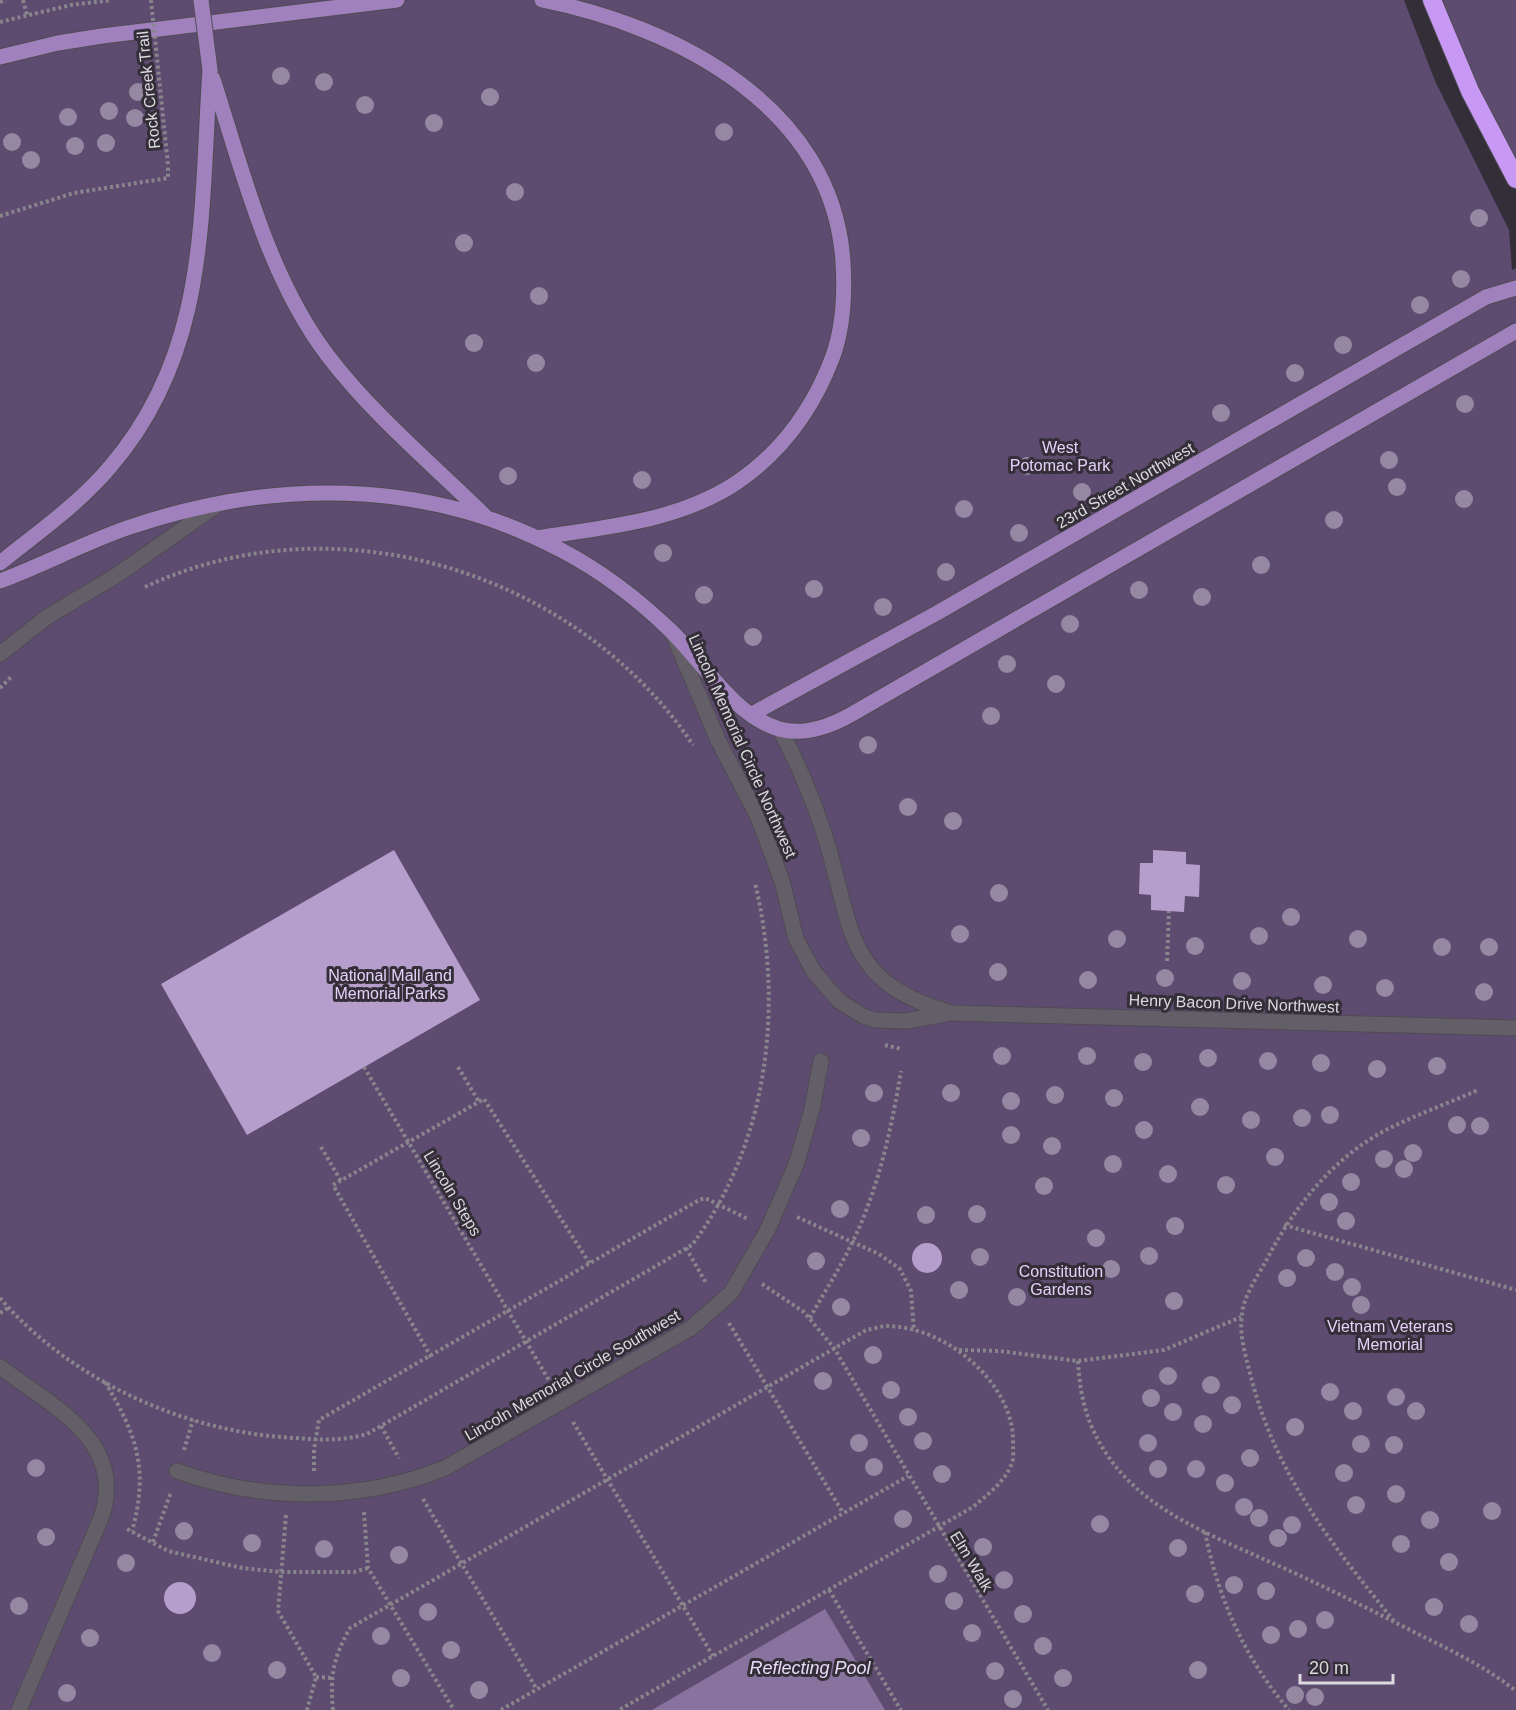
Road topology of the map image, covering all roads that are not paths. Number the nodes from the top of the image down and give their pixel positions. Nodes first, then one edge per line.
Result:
1 (201, 0) edge
2 (397, 0) edge
3 (542, 0) edge
4 (1431, 0) edge
5 (0, 57) edge
6 (210, 70) junction
7 (1516, 179) edge
8 (1516, 288) edge
9 (1516, 331) edge
10 (220, 503) junction
11 (487, 518) junction
12 (536, 538) junction
13 (0, 563) edge
14 (0, 580) edge
15 (672, 633) junction
16 (0, 654) edge
17 (752, 714) junction
18 (780, 729) junction
19 (951, 1013) junction
20 (1516, 1028) edge
21 (821, 1061) dead end
22 (0, 1367) edge
23 (177, 1471) road end
24 (19, 1710) edge

1 - 6 main road, bridge
2 - 5 main road
3 - 12 main road
4 - 7 highway
6 - 11 main road
6 - 13 main road
8 - 17 main road, 23rd Street Northwest
9 - 18 main road
10 - 11 main road, Lincoln Memorial Circle Northwest
10 - 14 main road, Lincoln Memorial Circle Northwest
10 - 16 street
11 - 12 main road, Lincoln Memorial Circle Northwest
12 - 15 main road, Lincoln Memorial Circle Northwest
15 - 17 main road, Lincoln Memorial Circle Northwest
15 - 19 street, Lincoln Memorial Circle Northwest
17 - 18 main road, Lincoln Memorial Circle Northwest
18 - 19 street
19 - 20 street, Henry Bacon Drive Northwest
21 - 23 street, Lincoln Memorial Circle Southwest
22 - 24 street

